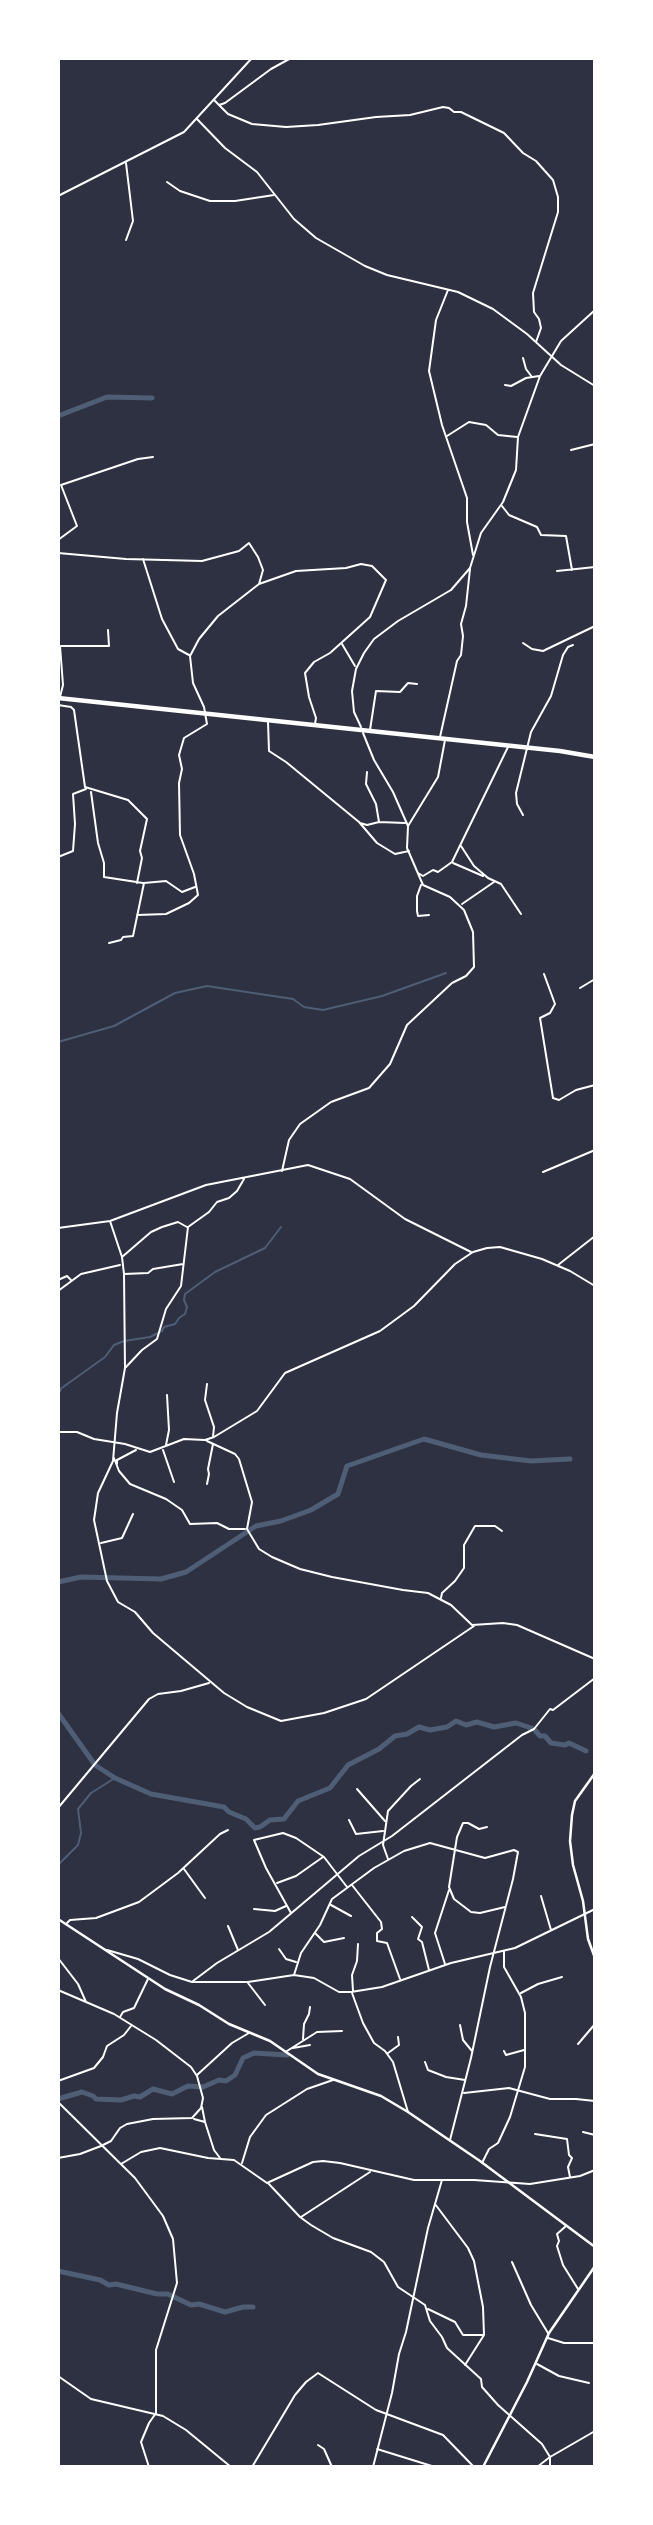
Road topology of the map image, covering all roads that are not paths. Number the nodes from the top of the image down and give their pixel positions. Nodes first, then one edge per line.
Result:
1 (59, 58) edge
2 (252, 58) edge
3 (291, 58) edge
4 (58, 65) edge
5 (214, 100) junction
6 (218, 104) junction
7 (197, 119) junction
8 (125, 162) junction
9 (167, 181) dead end
10 (275, 195) junction
11 (58, 196) edge
12 (126, 240) dead end
13 (448, 289) junction
14 (595, 310) edge
15 (536, 342) junction
16 (551, 356) junction
17 (523, 358) dead end
18 (540, 376) junction
19 (532, 377) junction
20 (505, 385) dead end
21 (595, 386) edge
22 (447, 437) junction
23 (518, 437) junction
24 (595, 444) edge
25 (571, 450) dead end
26 (153, 457) dead end
27 (501, 506) junction
28 (58, 540) edge
29 (58, 553) edge
30 (143, 558) junction
31 (474, 558) junction
32 (595, 567) edge
33 (470, 568) junction
34 (572, 570) junction
35 (557, 571) dead end
36 (260, 584) junction
37 (595, 626) edge
38 (108, 630) dead end
39 (341, 643) junction
40 (523, 643) dead end
41 (573, 645) dead end
42 (190, 656) junction
43 (355, 668) junction
44 (417, 684) dead end
45 (59, 698) edge
46 (58, 705) edge
47 (204, 713) junction
48 (268, 721) junction
49 (315, 725) junction
50 (361, 730) junction
51 (370, 731) junction
52 (443, 739) junction
53 (508, 746) junction
54 (527, 748) junction
55 (595, 757) edge
56 (367, 772) dead end
57 (86, 789) junction
58 (91, 791) junction
59 (523, 816) dead end
60 (359, 822) junction
61 (379, 822) junction
62 (407, 825) junction
63 (461, 845) junction
64 (408, 851) junction
65 (58, 857) edge
66 (453, 862) junction
67 (417, 872) junction
68 (488, 878) junction
69 (495, 881) junction
70 (137, 883) junction
71 (144, 883) junction
72 (422, 884) junction
73 (196, 887) junction
74 (461, 904) junction
75 (521, 914) dead end
76 (137, 915) junction
77 (429, 915) dead end
78 (109, 943) dead end
79 (544, 974) dead end
80 (595, 979) edge
81 (580, 988) dead end
82 (595, 1084) edge
83 (595, 1150) edge
84 (282, 1171) junction
85 (543, 1172) dead end
86 (244, 1178) junction
87 (110, 1221) junction
88 (188, 1227) junction
89 (58, 1228) edge
90 (595, 1236) edge
91 (472, 1252) junction
92 (122, 1257) junction
93 (121, 1264) junction
94 (184, 1264) junction
95 (558, 1265) junction
96 (124, 1273) junction
97 (58, 1280) edge
98 (72, 1281) junction
99 (595, 1286) edge
100 (58, 1291) edge
101 (125, 1368) junction
102 (207, 1384) dead end
103 (167, 1395) dead end
104 (58, 1432) edge
105 (212, 1438) junction
106 (205, 1440) junction
107 (115, 1443) junction
108 (213, 1443) junction
109 (164, 1448) junction
110 (137, 1449) junction
111 (114, 1457) junction
112 (117, 1465) junction
113 (174, 1482) dead end
114 (207, 1484) dead end
115 (133, 1514) dead end
116 (247, 1530) junction
117 (502, 1531) dead end
118 (100, 1544) junction
119 (442, 1599) junction
120 (474, 1626) junction
121 (595, 1659) edge
122 (595, 1678) edge
123 (211, 1683) junction
124 (595, 1773) edge
125 (420, 1779) dead end
126 (357, 1789) dead end
127 (58, 1808) edge
128 (349, 1820) dead end
129 (386, 1822) junction
130 (487, 1827) dead end
131 (228, 1830) dead end
132 (384, 1830) junction
133 (383, 1842) junction
134 (455, 1851) junction
135 (324, 1857) junction
136 (389, 1860) junction
137 (183, 1868) junction
138 (338, 1875) junction
139 (275, 1884) junction
140 (352, 1885) junction
141 (347, 1888) junction
142 (449, 1889) junction
143 (541, 1896) dead end
144 (205, 1898) dead end
145 (287, 1905) junction
146 (329, 1905) junction
147 (506, 1906) junction
148 (254, 1909) dead end
149 (595, 1909) edge
150 (291, 1913) junction
151 (585, 1913) junction
152 (351, 1916) dead end
153 (412, 1917) dead end
154 (58, 1919) edge
155 (66, 1924) junction
156 (228, 1926) dead end
157 (552, 1931) junction
158 (315, 1932) junction
159 (344, 1938) dead end
160 (358, 1944) dead end
161 (279, 1949) dead end
162 (107, 1950) junction
163 (238, 1951) junction
164 (505, 1951) junction
165 (494, 1954) junction
166 (58, 1958) edge
167 (595, 1958) edge
168 (297, 1962) junction
169 (446, 1965) junction
170 (429, 1971) junction
171 (294, 1975) junction
172 (562, 1977) dead end
173 (148, 1979) junction
174 (401, 1980) junction
175 (192, 1982) junction
176 (248, 1982) junction
177 (58, 1990) edge
178 (352, 1992) junction
179 (520, 1994) junction
180 (87, 2003) junction
181 (265, 2004) dead end
182 (310, 2007) dead end
183 (120, 2018) junction
184 (595, 2024) edge
185 (460, 2025) dead end
186 (131, 2026) junction
187 (342, 2031) dead end
188 (249, 2033) junction
189 (398, 2037) dead end
190 (303, 2040) junction
191 (578, 2044) dead end
192 (310, 2045) dead end
193 (292, 2048) junction
194 (525, 2050) junction
195 (472, 2051) junction
196 (504, 2051) dead end
197 (286, 2052) junction
198 (387, 2053) junction
199 (425, 2062) dead end
200 (191, 2067) junction
201 (202, 2068) junction
202 (197, 2076) junction
203 (333, 2080) junction
204 (466, 2080) junction
205 (58, 2081) edge
206 (518, 2090) junction
207 (462, 2093) junction
208 (595, 2101) edge
209 (58, 2102) edge
210 (202, 2106) junction
211 (408, 2112) junction
212 (192, 2118) junction
213 (205, 2122) junction
214 (595, 2125) edge
215 (583, 2132) dead end
216 (535, 2134) dead end
217 (594, 2135) edge
218 (450, 2140) junction
219 (102, 2146) junction
220 (58, 2158) edge
221 (220, 2158) junction
222 (482, 2162) junction
223 (121, 2164) junction
224 (242, 2164) junction
225 (595, 2170) edge
226 (371, 2171) junction
227 (570, 2178) junction
228 (442, 2179) junction
229 (267, 2183) junction
230 (510, 2183) junction
231 (435, 2203) junction
232 (300, 2217) junction
233 (567, 2226) junction
234 (595, 2247) edge
235 (512, 2262) dead end
236 (595, 2266) edge
237 (578, 2289) junction
238 (414, 2296) junction
239 (427, 2308) junction
240 (484, 2335) junction
241 (548, 2335) junction
242 (595, 2343) edge
243 (536, 2363) junction
244 (465, 2367) junction
245 (58, 2376) edge
246 (589, 2383) dead end
247 (156, 2413) junction
248 (386, 2414) junction
249 (510, 2415) junction
250 (595, 2431) edge
251 (318, 2445) dead end
252 (377, 2449) junction
253 (550, 2457) junction
254 (147, 2466) edge
255 (231, 2467) edge
256 (252, 2467) edge
257 (332, 2467) edge
258 (373, 2467) edge
259 (435, 2467) edge
260 (474, 2467) edge
261 (483, 2467) edge
262 (537, 2467) edge
263 (550, 2467) edge

1 - 4 street
2 - 5 street
3 - 6 street
5 - 6 street
5 - 7 street
6 - 15 street
7 - 8 street
7 - 10 street
8 - 11 street
8 - 12 street
9 - 10 street
10 - 13 street
13 - 15 street
13 - 22 street
14 - 16 street
15 - 16 street
16 - 18 street
16 - 21 street
17 - 19 street
18 - 19 street
18 - 23 street
19 - 20 street
22 - 23 street
22 - 31 street
23 - 27 street
24 - 25 street
26 - 28 street
27 - 31 street
27 - 34 street
29 - 30 street
30 - 36 street
30 - 42 street
31 - 33 street
32 - 34 street
33 - 43 street
33 - 52 street
34 - 35 street
36 - 39 street
36 - 42 street
37 - 40 street
38 - 45 street
39 - 43 street
39 - 49 street
41 - 54 street
42 - 47 street
43 - 50 street
44 - 51 street
45 - 47 highway
46 - 57 street
47 - 48 highway
47 - 73 street
48 - 49 highway
48 - 60 street
49 - 50 highway
50 - 51 highway
50 - 62 street
51 - 52 highway
52 - 53 highway
52 - 62 street
53 - 54 highway
53 - 63 street
54 - 55 highway
54 - 59 street
56 - 61 street
57 - 58 street
57 - 65 street
58 - 70 street
58 - 70 street
60 - 61 street
60 - 64 street
61 - 62 street
62 - 64 street
63 - 66 street
63 - 68 street
64 - 67 street
66 - 67 street
66 - 68 street
67 - 72 street
68 - 69 street
69 - 74 street
69 - 75 street
70 - 71 street
71 - 73 street
71 - 76 street
72 - 74 street
72 - 77 street
73 - 76 street
74 - 84 street
76 - 78 street
79 - 82 street
80 - 81 street
83 - 85 street
84 - 86 street
84 - 91 street
86 - 87 street
86 - 88 street
87 - 89 street
87 - 92 street
88 - 92 street
88 - 94 street
90 - 95 street
91 - 95 street
91 - 105 street
92 - 93 street
93 - 96 street
93 - 98 street
94 - 96 street
94 - 101 street
95 - 99 street
96 - 101 street
97 - 98 street
98 - 100 street
101 - 107 street
102 - 105 street
103 - 109 street
104 - 107 street
105 - 106 street
106 - 108 street
106 - 109 street
107 - 110 street
107 - 111 street
108 - 114 street
108 - 116 street
109 - 110 street
109 - 113 street
110 - 112 street
111 - 112 street
111 - 118 street
112 - 116 street
115 - 118 street
116 - 119 street
117 - 119 street
118 - 123 street
119 - 120 street
120 - 121 street
120 - 123 street
122 - 133 street
123 - 127 street
124 - 151 street
125 - 129 street
126 - 129 street
128 - 132 street
129 - 132 street
130 - 134 street
131 - 137 street
132 - 133 street
133 - 136 street
133 - 138 street
134 - 136 street
134 - 142 street
134 - 147 street
135 - 138 street
135 - 139 street
135 - 139 street
136 - 140 street
137 - 144 street
137 - 155 street
138 - 141 street
138 - 150 street
139 - 145 street
140 - 141 street
140 - 174 street
141 - 146 street
142 - 147 street
142 - 169 street
143 - 157 street
145 - 148 street
145 - 150 street
146 - 152 street
146 - 158 street
147 - 165 street
149 - 151 street
150 - 163 street
151 - 157 street
151 - 167 street
153 - 170 street
154 - 155 street
155 - 162 street
156 - 163 street
157 - 164 street
158 - 159 street
158 - 168 street
160 - 178 street
161 - 168 street
162 - 173 street
162 - 175 street
163 - 175 street
164 - 165 street
164 - 179 street
165 - 169 street
165 - 195 street
166 - 180 street
168 - 171 street
169 - 170 street
170 - 174 street
171 - 176 street
171 - 178 street
172 - 179 street
173 - 183 street
173 - 188 street
174 - 178 street
175 - 176 street
176 - 181 street
177 - 180 street
178 - 198 street
179 - 194 street
180 - 183 street
182 - 190 street
183 - 186 street
184 - 191 street
185 - 195 street
186 - 200 street
186 - 205 street
187 - 190 street
188 - 197 street
188 - 201 street
189 - 198 street
190 - 193 street
192 - 193 street
193 - 197 street
194 - 196 street
194 - 206 street
195 - 204 street
197 - 203 street
198 - 211 street
199 - 204 street
200 - 201 street
200 - 202 street
201 - 202 street
202 - 210 street
203 - 211 street
203 - 224 street
204 - 207 street
206 - 207 street
206 - 208 street
206 - 222 street
207 - 218 street
209 - 219 street
210 - 212 street
210 - 213 street
211 - 218 street
212 - 213 street
212 - 219 street
213 - 221 street
214 - 217 street
215 - 217 street
216 - 227 street
218 - 222 street
219 - 220 street
219 - 223 street
221 - 223 street
221 - 224 street
222 - 230 street
223 - 247 street
224 - 229 street
225 - 227 street
226 - 228 street
226 - 229 street
226 - 232 street
227 - 230 street
228 - 230 street
228 - 231 street
229 - 232 street
230 - 233 street
231 - 238 street
231 - 240 street
232 - 238 street
233 - 234 street
233 - 237 street
235 - 241 street
236 - 237 street
237 - 241 street
238 - 239 street
238 - 248 street
239 - 240 street
239 - 244 street
240 - 244 street
241 - 242 street
241 - 243 street
243 - 246 street
243 - 249 street
244 - 249 street
245 - 247 street
247 - 254 street
247 - 255 street
248 - 252 street
248 - 256 street
248 - 260 street
249 - 253 street
249 - 261 street
250 - 253 street
251 - 257 street
252 - 258 street
252 - 259 street
253 - 262 street
253 - 263 street

